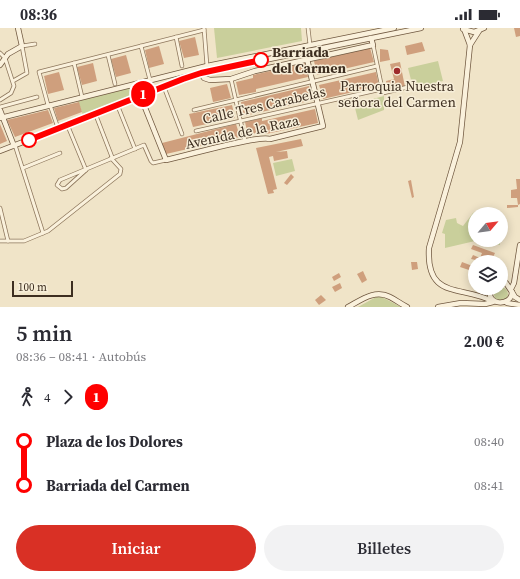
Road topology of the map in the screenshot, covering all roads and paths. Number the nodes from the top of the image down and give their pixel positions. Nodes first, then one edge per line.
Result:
1 (18, 28) edge
2 (308, 28) edge
3 (394, 28) edge
4 (421, 28) edge
5 (204, 29) edge
6 (463, 29) edge
7 (482, 29) edge
8 (176, 37) junction
9 (372, 38) junction
10 (35, 44) dead end
11 (310, 45) junction
12 (373, 45) junction
13 (470, 45) junction
14 (22, 46) junction
15 (141, 46) junction
16 (0, 53) edge
17 (108, 55) junction
18 (5, 58) junction
19 (307, 59) junction
20 (74, 63) junction
21 (0, 66) edge
22 (182, 66) dead end
23 (207, 66) junction
24 (378, 66) junction
25 (208, 72) junction
26 (201, 73) junction
27 (231, 79) junction
28 (13, 81) junction
29 (148, 81) junction
30 (313, 81) junction
31 (115, 84) dead end
32 (131, 86) junction
33 (164, 87) junction
34 (408, 87) dead end
35 (382, 89) junction
36 (143, 94) junction
37 (37, 97) dead end
38 (82, 97) junction
39 (133, 98) junction
40 (0, 100) edge
41 (236, 100) junction
42 (318, 103) junction
43 (117, 104) junction
44 (49, 105) junction
45 (0, 108) edge
46 (194, 110) dead end
47 (95, 113) junction
48 (1, 117) edge
49 (240, 120) junction
50 (67, 124) junction
51 (58, 128) junction
52 (196, 131) dead end
53 (182, 134) dead end
54 (245, 141) junction
55 (15, 145) junction
56 (135, 148) junction
57 (0, 151) edge
58 (60, 153) dead end
59 (111, 158) junction
60 (166, 160) junction
61 (23, 168) junction
62 (86, 170) junction
63 (78, 175) joint
64 (0, 208) edge
65 (43, 233) junction
66 (8, 241) junction
67 (0, 242) edge
68 (520, 245) edge
69 (508, 286) edge
70 (512, 290) junction
71 (492, 295) edge
72 (482, 296) joint
73 (520, 300) edge
74 (493, 301) junction
75 (507, 305) edge
76 (520, 305) edge
77 (348, 307) edge
78 (407, 307) edge
79 (438, 307) edge

1 - 14 main road
2 - 11 street
3 - 11 main road
4 - 9 main road
5 - 8 street
5 - 23 street
6 - 7 main road
6 - 13 main road
7 - 13 main road
8 - 15 street
8 - 22 street
9 - 12 main road
9 - 25 main road
10 - 14 street
11 - 23 main road
12 - 19 main road
12 - 24 street
13 - 72 main road
14 - 18 main road
14 - 28 street
15 - 17 street
15 - 29 street
16 - 18 street
17 - 20 street
17 - 31 street
18 - 21 main road
18 - 28 street
19 - 27 main road
19 - 30 main road
20 - 38 street
20 - 44 street
23 - 25 street
23 - 29 main road
24 - 30 street
24 - 35 street
25 - 26 main road
26 - 27 main road
26 - 33 main road
27 - 41 street
28 - 40 street
29 - 32 main road
29 - 36 main road
30 - 41 street
30 - 42 main road
32 - 38 main road
32 - 39 main road
33 - 36 main road
33 - 53 street
34 - 35 street, Calle Tres Carabelas
35 - 42 street, Calle Tres Carabelas
36 - 39 main road
36 - 60 main road
37 - 45 street
38 - 44 main road
39 - 43 main road
41 - 46 street
41 - 49 street
42 - 49 street, Calle Tres Carabelas
42 - 54 main road, Avenida de la Raza
43 - 47 main road
43 - 56 street
44 - 48 main road
44 - 51 street
45 - 48 main road
47 - 50 main road
47 - 59 street
48 - 55 main road
49 - 52 street, Calle Tres Carabelas
49 - 54 street
50 - 51 main road
50 - 62 street
51 - 55 main road
54 - 60 main road, Avenida de la Raza
55 - 57 main road
55 - 61 street
56 - 59 street
56 - 60 street
58 - 61 street
59 - 62 street
59 - 65 street
61 - 65 street
62 - 62 street
63 - 63 street
64 - 66 street
65 - 66 street
66 - 67 street
68 - 70 main road
69 - 70 main road
70 - 73 main road
70 - 75 main road
71 - 74 main road
72 - 74 main road
74 - 75 main road
74 - 79 main road
75 - 76 main road
77 - 78 main road

